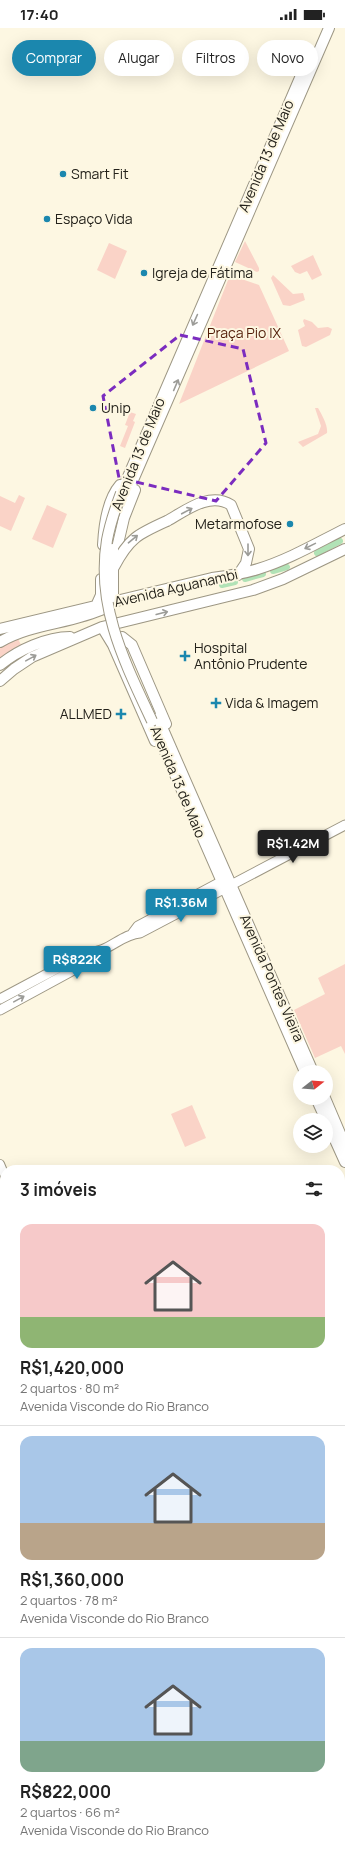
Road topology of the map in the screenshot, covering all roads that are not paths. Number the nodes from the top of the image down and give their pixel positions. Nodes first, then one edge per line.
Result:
1 (322, 28) edge
2 (329, 28) edge
3 (138, 472) junction
4 (126, 479) junction
5 (124, 494) junction
6 (345, 529) edge
7 (345, 549) edge
8 (101, 558) junction
9 (113, 566) junction
10 (238, 575) junction
11 (101, 589) junction
12 (115, 589) junction
13 (125, 600) junction
14 (94, 610) junction
15 (125, 622) junction
16 (102, 627) junction
17 (0, 629) edge
18 (78, 637) junction
19 (0, 642) edge
20 (132, 645) junction
21 (115, 653) junction
22 (0, 665) edge
23 (0, 681) edge
24 (155, 720) junction
25 (172, 749) junction
26 (169, 760) junction
27 (345, 825) edge
28 (226, 883) junction
29 (96, 952) junction
30 (0, 999) edge
31 (0, 1010) edge
32 (302, 1065) edge
33 (310, 1065) edge
34 (319, 1105) edge
35 (327, 1105) edge
36 (345, 1145) edge
37 (345, 1162) edge

1 -> 4 main road, Avenida 13 de Maio
3 -> 2 main road, Avenida 13 de Maio
3 - 5 main road, Avenida 13 de Maio
3 - 9 main road
4 - 5 main road, Avenida 13 de Maio
4 - 8 main road
5 - 9 main road, Avenida 13 de Maio, bridge
5 - 24 main road, Avenida 13 de Maio, bridge
6 -> 10 main road, Avenida Aguanambi
15 -> 7 main road, Avenida Aguanambi
8 - 9 main road
8 - 11 main road
9 -> 10 main road, bridge
9 - 12 main road
9 - 24 main road, Avenida 13 de Maio, bridge
10 - 13 main road, Avenida Aguanambi
11 - 12 main road
11 - 14 main road
12 - 13 main road
13 - 14 main road, Avenida Aguanambi
14 - 17 main road, Avenida Aguanambi
14 - 19 main road
15 - 16 main road, Avenida Aguanambi
15 - 20 main road
16 - 18 main road, Avenida Aguanambi
16 - 21 main road
18 - 22 main road, Avenida Aguanambi
23 -> 18 main road, Avenida Aguanambi
20 - 21 main road
20 - 25 main road
21 - 26 main road
24 - 25 main road, Avenida 13 de Maio
24 - 26 main road, Avenida 13 de Maio
25 - 28 main road, Avenida 13 de Maio
26 - 28 main road, Avenida 13 de Maio
27 - 28 main road
28 - 29 main road
28 - 32 main road, Avenida Pontes Vieira
28 - 33 main road, Avenida Pontes Vieira
29 - 30 main road
31 -> 29 main road
34 - 37 main road
35 - 36 main road

